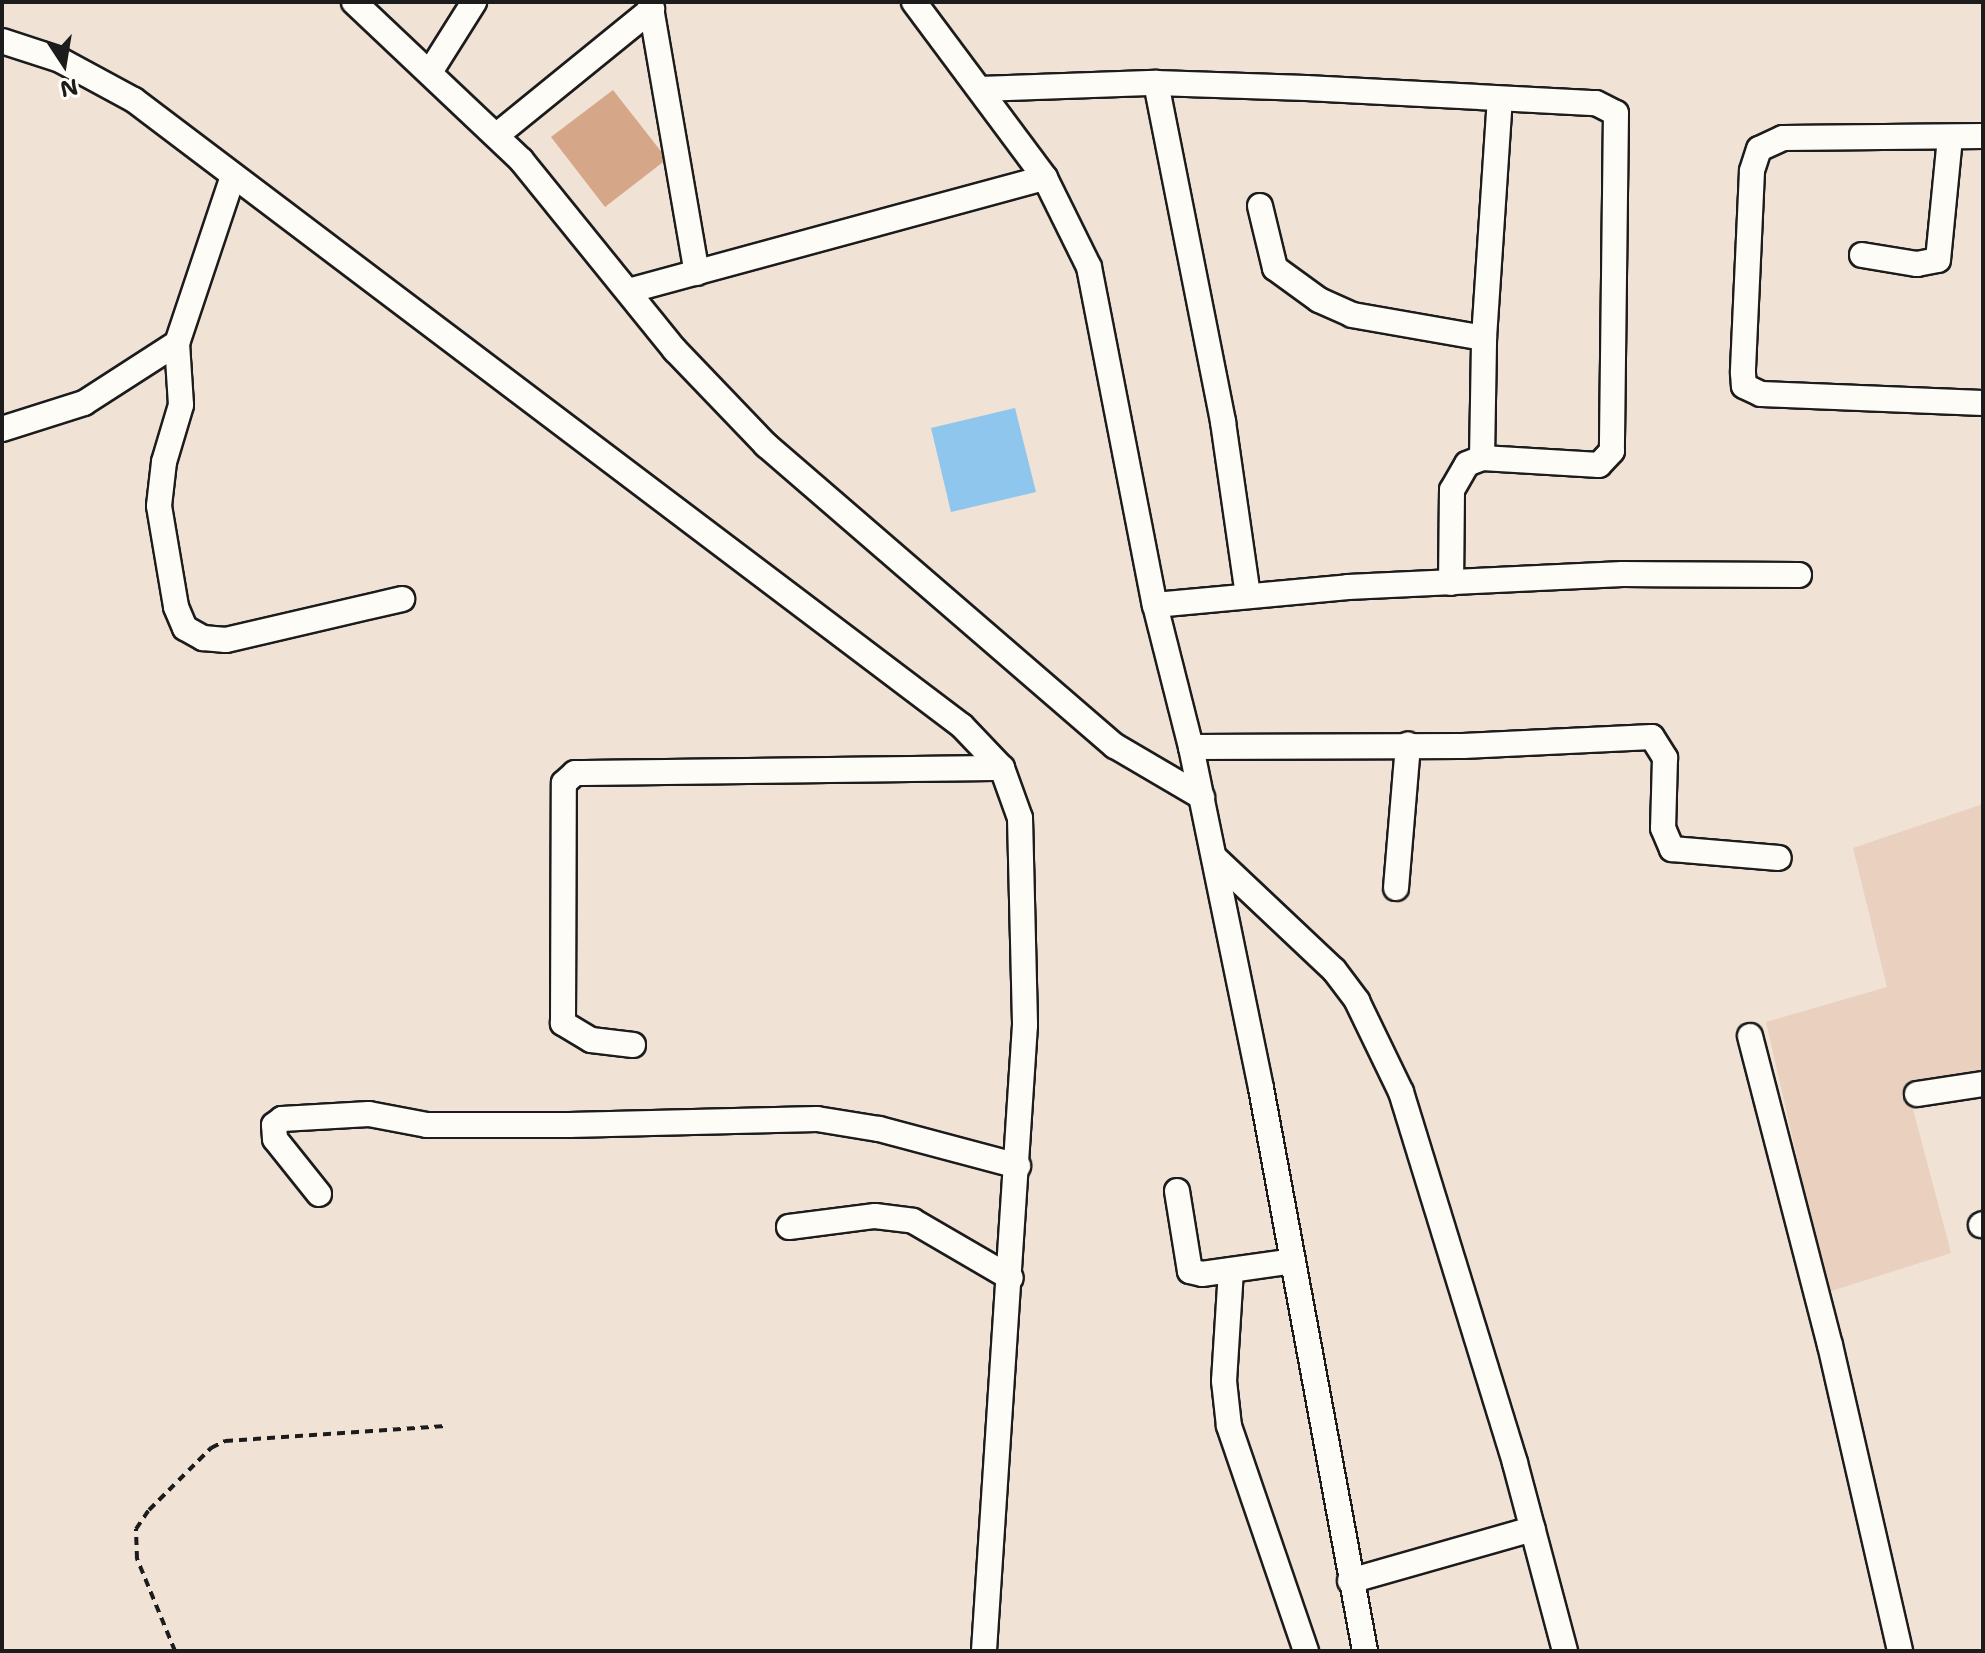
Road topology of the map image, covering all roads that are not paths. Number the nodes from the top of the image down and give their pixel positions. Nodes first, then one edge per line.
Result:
1 (354, 2) edge
2 (474, 2) edge
3 (914, 2) edge
4 (651, 5) edge
5 (2, 41) edge
6 (430, 72) junction
7 (1156, 83) junction
8 (980, 89) junction
9 (1500, 100) junction
10 (497, 135) junction
11 (1983, 136) edge
12 (1950, 138) junction
13 (233, 176) junction
14 (1045, 178) junction
15 (1260, 206) dead end
16 (1862, 255) dead end
17 (697, 273) junction
18 (628, 291) junction
19 (1484, 338) junction
20 (177, 343) junction
21 (1983, 403) edge
22 (2, 429) edge
23 (1482, 458) junction
24 (1799, 575) dead end
25 (1451, 583) junction
26 (1248, 595) junction
27 (402, 599) dead end
28 (1155, 605) junction
29 (1408, 745) junction
30 (1191, 747) junction
31 (1002, 768) junction
32 (1202, 797) junction
33 (1214, 857) junction
34 (1779, 858) dead end
35 (1396, 888) dead end
36 (1750, 1036) dead end
37 (633, 1045) dead end
38 (1983, 1084) edge
39 (1917, 1094) dead end
40 (1018, 1166) junction
41 (1177, 1191) dead end
42 (319, 1194) dead end
43 (789, 1227) dead end
44 (1293, 1261) junction
45 (1231, 1270) junction
46 (1011, 1278) junction
47 (1533, 1529) junction
48 (1350, 1581) junction
49 (984, 1651) edge
50 (1306, 1651) edge
51 (1365, 1651) edge
52 (1565, 1651) edge
53 (1900, 1651) edge

1 - 6 street
2 - 6 street
3 - 8 street
4 - 10 street
4 - 17 street
5 - 13 street
6 - 10 street
7 - 8 street
7 - 9 street
7 - 26 street
8 - 14 street
9 - 19 street
9 - 23 street
10 - 18 street
11 - 12 street
12 - 16 street
12 - 21 street
13 - 20 street
13 - 31 street
14 - 17 street
14 - 28 street
15 - 19 street
17 - 18 street
18 - 32 street
19 - 23 street
20 - 22 street
20 - 27 street
23 - 25 street
24 - 25 street
25 - 26 street
26 - 28 street
28 - 30 street
29 - 30 street
29 - 34 street
29 - 35 street
30 - 32 street
31 - 37 street
31 - 40 street
32 - 33 street
33 - 44 street
33 - 47 street
36 - 53 street
38 - 39 street
40 - 42 street
40 - 46 street
41 - 45 street
43 - 46 street
44 - 45 street
44 - 48 street
45 - 50 street
46 - 49 street
47 - 48 street
47 - 52 street
48 - 51 street

